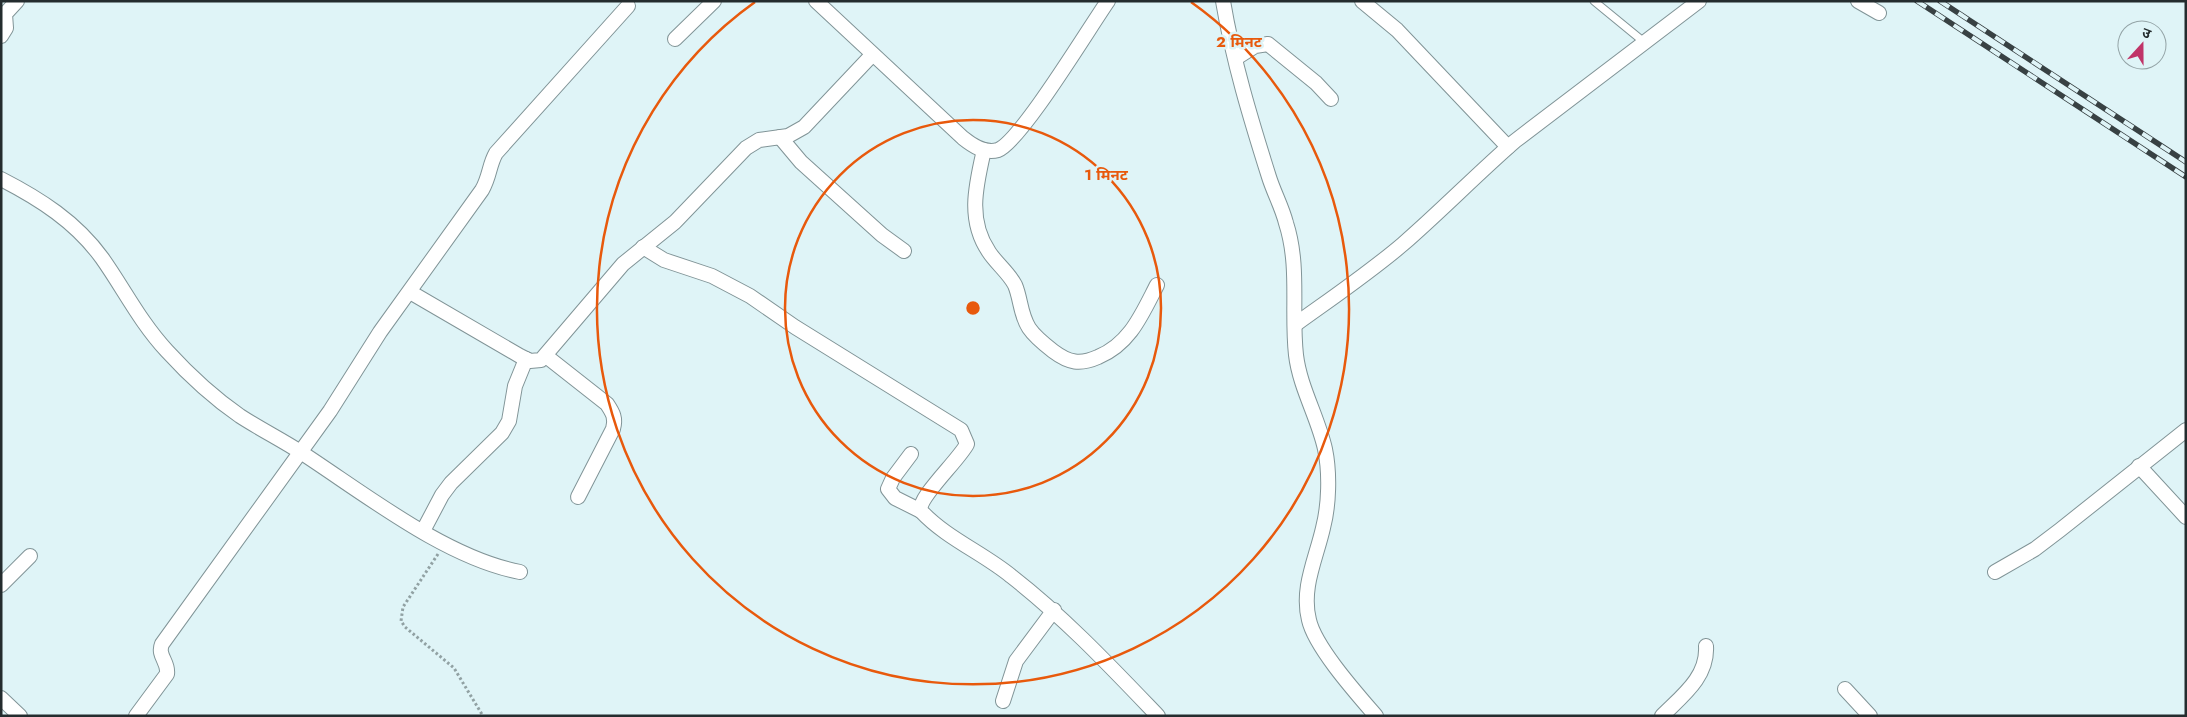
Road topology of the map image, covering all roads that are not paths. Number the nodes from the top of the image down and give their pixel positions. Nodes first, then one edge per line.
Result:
1 (17, 1) edge
2 (714, 1) edge
3 (816, 1) edge
4 (1108, 1) edge
5 (1223, 1) edge
6 (1362, 1) edge
7 (1594, 1) edge
8 (1699, 1) edge
9 (1858, 1) edge
10 (628, 6) dead end
11 (1879, 13) dead end
12 (1, 36) edge
13 (675, 39) dead end
14 (1644, 42) junction
15 (872, 55) junction
16 (1236, 58) junction
17 (1331, 99) dead end
18 (780, 137) junction
19 (1508, 147) junction
20 (984, 150) junction
21 (1, 180) edge
22 (643, 248) junction
23 (904, 251) dead end
24 (1157, 285) dead end
25 (410, 292) junction
26 (1296, 324) junction
27 (546, 356) junction
28 (526, 359) junction
29 (2186, 430) edge
30 (300, 452) junction
31 (910, 454) dead end
32 (2139, 466) junction
33 (578, 497) dead end
34 (921, 511) junction
35 (2186, 517) edge
36 (423, 531) junction
37 (30, 556) dead end
38 (520, 572) dead end
39 (1995, 572) dead end
40 (1, 585) edge
41 (1054, 610) junction
42 (1706, 646) dead end
43 (1845, 689) dead end
44 (1, 698) edge
45 (1003, 701) dead end
46 (20, 716) edge
47 (136, 716) edge
48 (1158, 716) edge
49 (1376, 716) edge
50 (1662, 716) edge
51 (1870, 716) edge

1 - 12 street
2 - 13 street
3 - 15 street
4 - 20 street
5 - 16 street
6 - 19 street
7 - 14 lane
8 - 14 street
9 - 11 street
10 - 25 street
14 - 19 street
15 - 18 street
15 - 20 street
16 - 17 street
16 - 26 street
18 - 22 street
18 - 23 street
19 - 26 street
20 - 24 street
21 - 30 street
22 - 27 street
22 - 34 street
25 - 28 street
25 - 30 street
26 - 49 street
27 - 28 street
27 - 33 street
28 - 36 street
29 - 32 street
30 - 36 street
30 - 47 street
31 - 34 street
32 - 35 street
32 - 39 street
34 - 41 street
36 - 38 street
37 - 40 street
41 - 45 street
41 - 48 street
42 - 50 street
43 - 51 street
44 - 46 street

